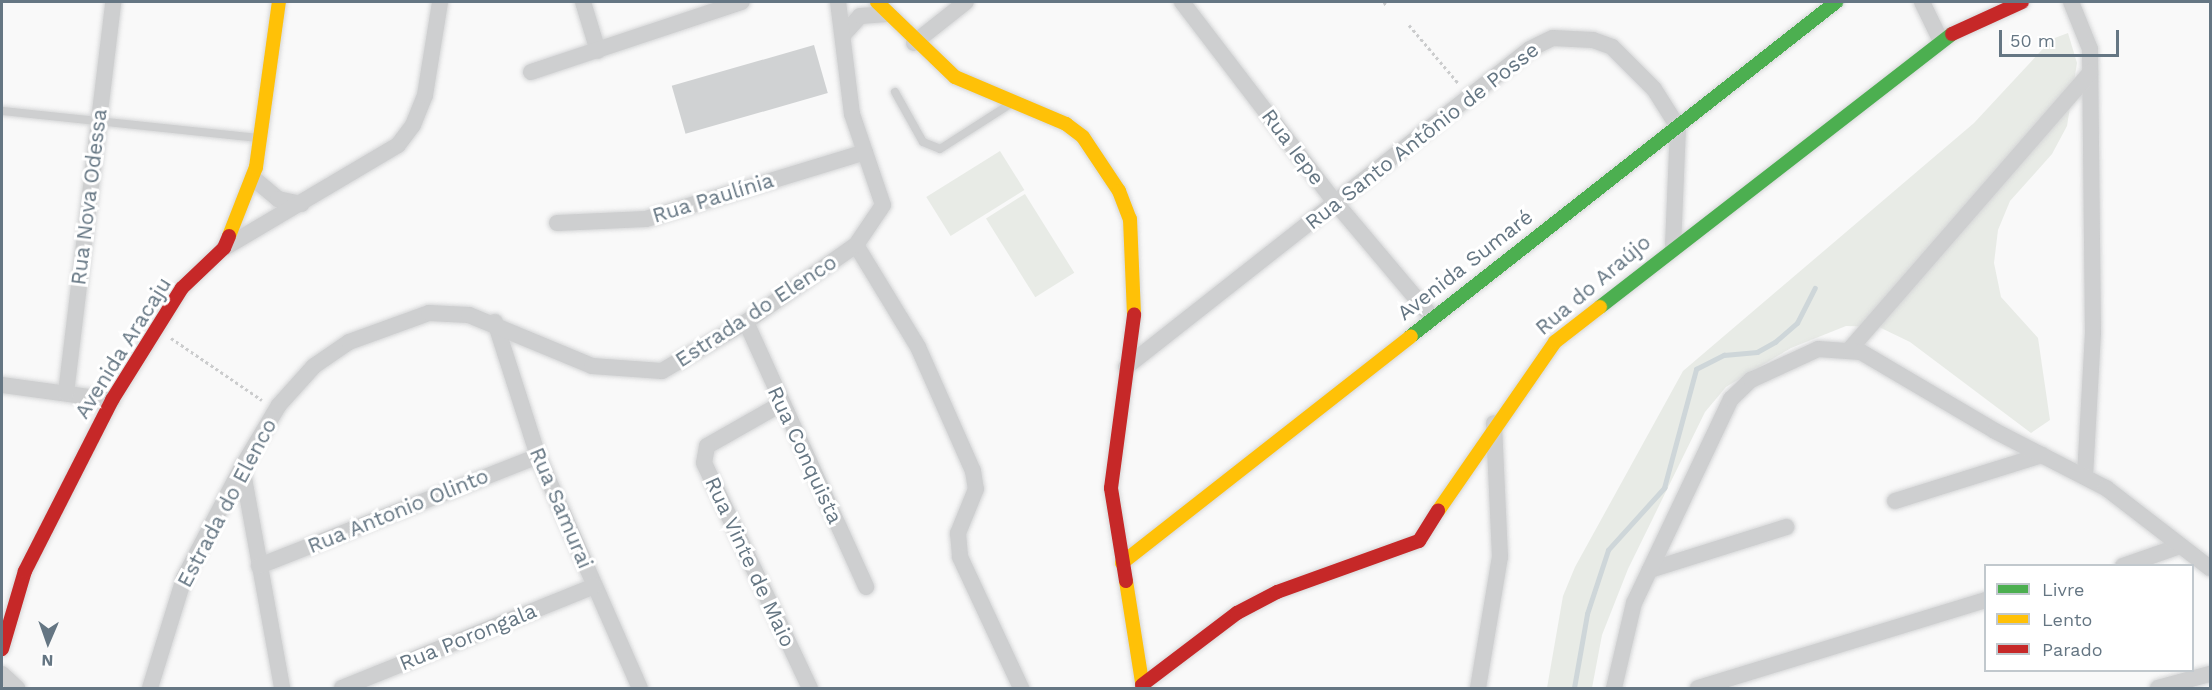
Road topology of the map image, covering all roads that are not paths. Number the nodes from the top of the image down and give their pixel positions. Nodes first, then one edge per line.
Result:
1 (113, 2) edge
2 (279, 2) edge
3 (440, 2) edge
4 (583, 2) edge
5 (742, 2) edge
6 (838, 2) edge
7 (966, 2) edge
8 (1836, 2) edge
9 (1922, 2) edge
10 (2022, 2) edge
11 (2072, 2) edge
12 (1190, 4) edge
13 (713, 7) edge
14 (882, 8) edge
15 (844, 34) junction
16 (1940, 39) junction
17 (914, 43) junction
18 (598, 51) junction
19 (531, 72) dead end
20 (2090, 73) junction
21 (895, 92) dead end
22 (1012, 103) junction
23 (2, 111) edge
24 (97, 122) junction
25 (1678, 127) junction
26 (261, 139) junction
27 (865, 152) junction
28 (253, 178) junction
29 (1335, 202) junction
30 (301, 204) junction
31 (557, 223) dead end
32 (856, 244) junction
33 (1673, 245) junction
34 (224, 248) junction
35 (1432, 317) junction
36 (495, 322) junction
37 (746, 322) junction
38 (1850, 349) junction
39 (1126, 367) junction
40 (2, 385) edge
41 (66, 393) junction
42 (112, 400) junction
43 (781, 404) junction
44 (1494, 423) junction
45 (2042, 455) junction
46 (538, 456) junction
47 (242, 467) junction
48 (2085, 477) junction
49 (1895, 501) dead end
50 (1786, 527) dead end
51 (2180, 546) junction
52 (1122, 563) junction
53 (2129, 564) edge
54 (259, 566) junction
55 (2211, 568) edge
56 (1650, 570) junction
57 (594, 586) junction
58 (866, 586) dead end
59 (1984, 601) edge
60 (2, 649) edge
61 (2, 674) edge
62 (2211, 674) edge
63 (1142, 687) edge
64 (17, 688) edge
65 (150, 688) edge
66 (282, 688) edge
67 (342, 688) edge
68 (640, 688) edge
69 (810, 688) edge
70 (1021, 688) edge
71 (1478, 688) edge
72 (1614, 688) edge
73 (1698, 688) edge
74 (2158, 688) edge

1 - 24 street, Rua Nova Odessa
2 - 26 street, Avenida Aracaju
3 - 30 street
4 - 18 street
5 - 13 street
6 - 15 street, Estrada do Elenco
7 - 17 street
8 - 25 street, Avenida Sumaré
9 - 16 street
10 - 16 street, Rua do Araújo
11 - 20 street
12 - 29 street, Rua Iepe
13 - 18 street
14 - 15 street
14 - 17 street
15 - 27 street, Estrada do Elenco
16 - 33 street, Rua do Araújo
17 - 22 street
18 - 19 street
20 - 38 street
20 - 48 street
21 - 22 lane
22 - 39 street
23 - 24 lane
24 - 26 lane
24 - 41 street, Rua Nova Odessa
25 - 29 street, Rua Santo Antônio de Posse
25 - 33 street
25 - 35 street, Avenida Sumaré
26 - 28 street, Avenida Aracaju
27 - 31 street, Rua Paulínia
27 - 32 street, Estrada do Elenco
28 - 30 street
28 - 34 street, Avenida Aracaju
29 - 35 street, Rua Iepe
29 - 39 street, Rua Santo Antônio de Posse
30 - 34 street
32 - 37 street, Estrada do Elenco
32 - 70 street
33 - 44 street, Rua do Araújo
34 - 42 street, Avenida Aracaju
35 - 52 street, Avenida Sumaré
36 - 37 street, Estrada do Elenco
36 - 46 street, Rua Samurai
36 - 47 street, Estrada do Elenco
37 - 43 street, Rua Conquista
38 - 45 street
38 - 56 street
39 - 52 street
40 - 41 street
41 - 42 street
42 - 60 street, Avenida Aracaju
43 - 58 street, Rua Conquista
43 - 69 street, Rua Vinte de Maio
44 - 63 street, Rua do Araújo
44 - 71 street
45 - 48 street
45 - 49 street
46 - 54 street, Rua Antonio Olinto
46 - 57 street, Rua Samurai
47 - 54 street
47 - 65 street, Estrada do Elenco
48 - 51 street
50 - 56 street
51 - 53 street
51 - 55 street
52 - 63 street
54 - 66 street
56 - 72 street
57 - 67 street, Rua Porongala
57 - 68 street, Rua Samurai
59 - 73 street
61 - 64 street
62 - 74 street

